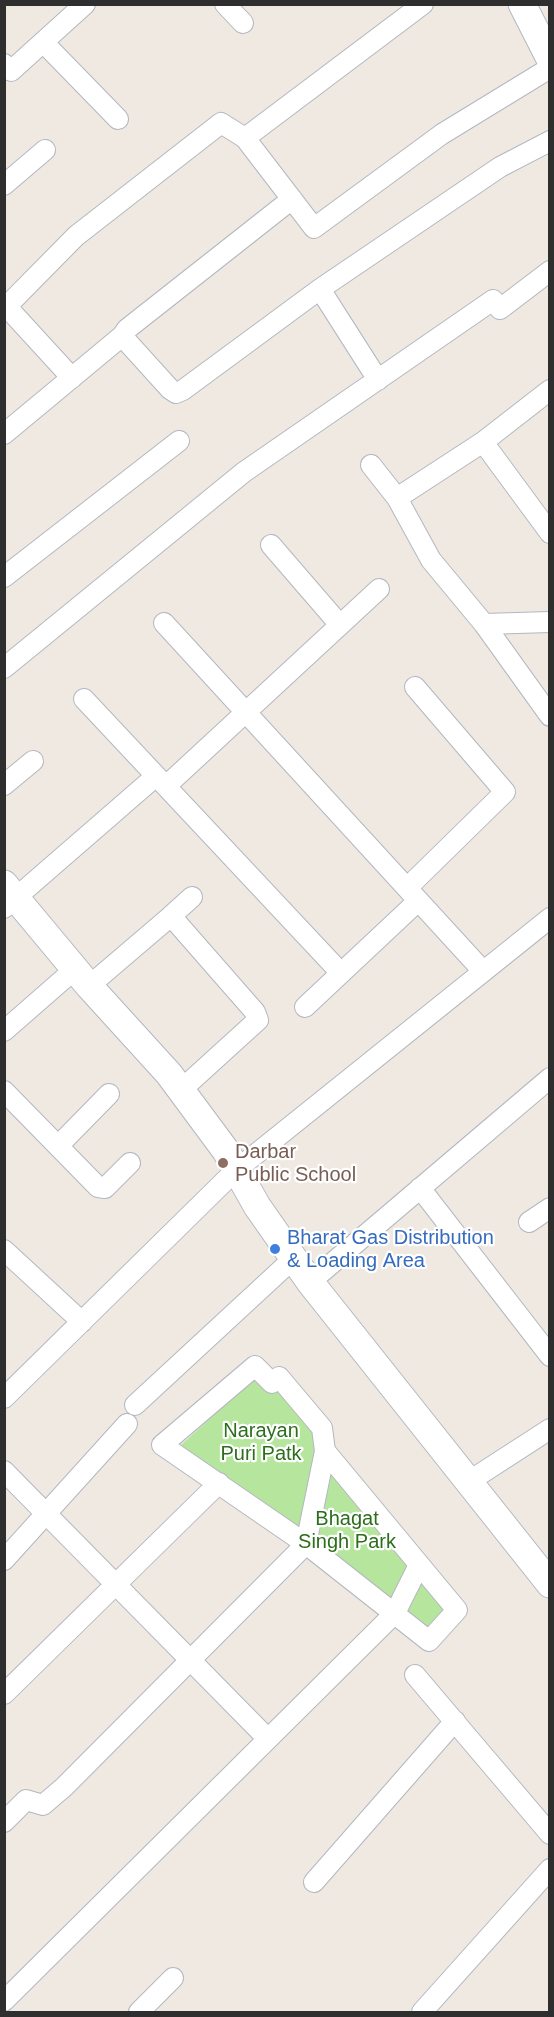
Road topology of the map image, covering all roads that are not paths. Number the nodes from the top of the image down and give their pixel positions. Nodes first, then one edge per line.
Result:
1 (85, 4) edge
2 (225, 4) edge
3 (423, 4) edge
4 (522, 4) edge
5 (243, 23) dead end
6 (43, 42) junction
7 (549, 59) edge
8 (4, 64) edge
9 (549, 68) edge
10 (118, 119) dead end
11 (244, 138) junction
12 (549, 141) edge
13 (45, 150) dead end
14 (4, 185) edge
15 (292, 200) junction
16 (549, 271) edge
17 (320, 289) junction
18 (6, 308) edge
19 (122, 336) junction
20 (72, 378) junction
21 (378, 380) junction
22 (549, 390) edge
23 (4, 434) edge
24 (179, 441) dead end
25 (483, 442) junction
26 (371, 465) dead end
27 (397, 498) junction
28 (547, 523) edge
29 (270, 545) dead end
30 (4, 577) edge
31 (379, 589) dead end
32 (549, 622) edge
33 (164, 623) dead end
34 (484, 624) junction
35 (340, 625) junction
36 (4, 668) edge
37 (415, 687) dead end
38 (84, 699) dead end
39 (246, 712) junction
40 (549, 716) edge
41 (33, 761) dead end
42 (161, 781) junction
43 (4, 785) edge
44 (412, 895) junction
45 (8, 897) edge
46 (192, 897) dead end
47 (171, 916) junction
48 (549, 918) edge
49 (482, 970) junction
50 (340, 972) junction
51 (82, 977) junction
52 (305, 1006) dead end
53 (4, 1031) edge
54 (547, 1086) edge
55 (181, 1090) junction
56 (4, 1091) edge
57 (109, 1094) dead end
58 (58, 1146) junction
59 (130, 1162) dead end
60 (236, 1170) junction
61 (420, 1188) junction
62 (549, 1208) edge
63 (529, 1222) dead end
64 (6, 1253) edge
65 (294, 1258) junction
66 (310, 1282) junction
67 (82, 1322) junction
68 (549, 1356) edge
69 (4, 1398) edge
70 (135, 1405) dead end
71 (127, 1424) dead end
72 (549, 1428) edge
73 (325, 1451) junction
74 (4, 1472) edge
75 (468, 1482) junction
76 (219, 1483) junction
77 (47, 1515) junction
78 (306, 1544) junction
79 (4, 1560) edge
80 (418, 1565) junction
81 (549, 1584) edge
82 (117, 1587) junction
83 (395, 1613) junction
84 (190, 1662) junction
85 (416, 1675) dead end
86 (4, 1694) edge
87 (455, 1721) junction
88 (268, 1739) junction
89 (4, 1822) edge
90 (549, 1834) edge
91 (549, 1869) edge
92 (314, 1882) dead end
93 (173, 1978) dead end
94 (4, 2001) edge
95 (139, 2013) edge
96 (422, 2013) edge

1 - 6 street
2 - 5 street
3 - 11 street
4 - 7 street
6 - 8 street
6 - 10 street
9 - 15 street
11 - 15 street
11 - 18 street
12 - 17 street
13 - 14 street
15 - 19 street
16 - 21 street
17 - 19 street
17 - 21 street
18 - 20 street
19 - 20 street
20 - 23 street
21 - 36 street
22 - 25 street
24 - 30 street
25 - 27 street
25 - 28 street
26 - 27 street
27 - 34 street
29 - 35 street
31 - 35 street
32 - 34 street
33 - 39 street
34 - 40 street
35 - 39 street
37 - 44 street
38 - 42 street
39 - 42 street
39 - 44 street
41 - 43 street
42 - 45 street
42 - 50 street
44 - 49 street
44 - 50 street
45 - 51 street
46 - 47 street
47 - 51 street
47 - 55 street
48 - 49 street
49 - 60 street
50 - 52 street
51 - 53 street
51 - 55 street
54 - 61 street
55 - 60 street
56 - 58 street
57 - 58 street
58 - 59 street
60 - 65 street
60 - 67 street
61 - 66 street
61 - 68 street
62 - 63 street
64 - 67 street
65 - 66 street
65 - 70 street
66 - 75 street
67 - 69 street
71 - 77 street
72 - 75 street
73 - 76 street
73 - 78 street
73 - 80 street
74 - 77 street
75 - 81 street
76 - 78 street
76 - 82 street
77 - 79 street
77 - 82 street
78 - 83 street
78 - 84 street
80 - 83 street
80 - 83 street
82 - 84 street
82 - 86 street
83 - 88 street
84 - 88 street
84 - 89 street
85 - 87 street
87 - 90 street
87 - 92 street
88 - 94 street
91 - 96 street
93 - 95 street

